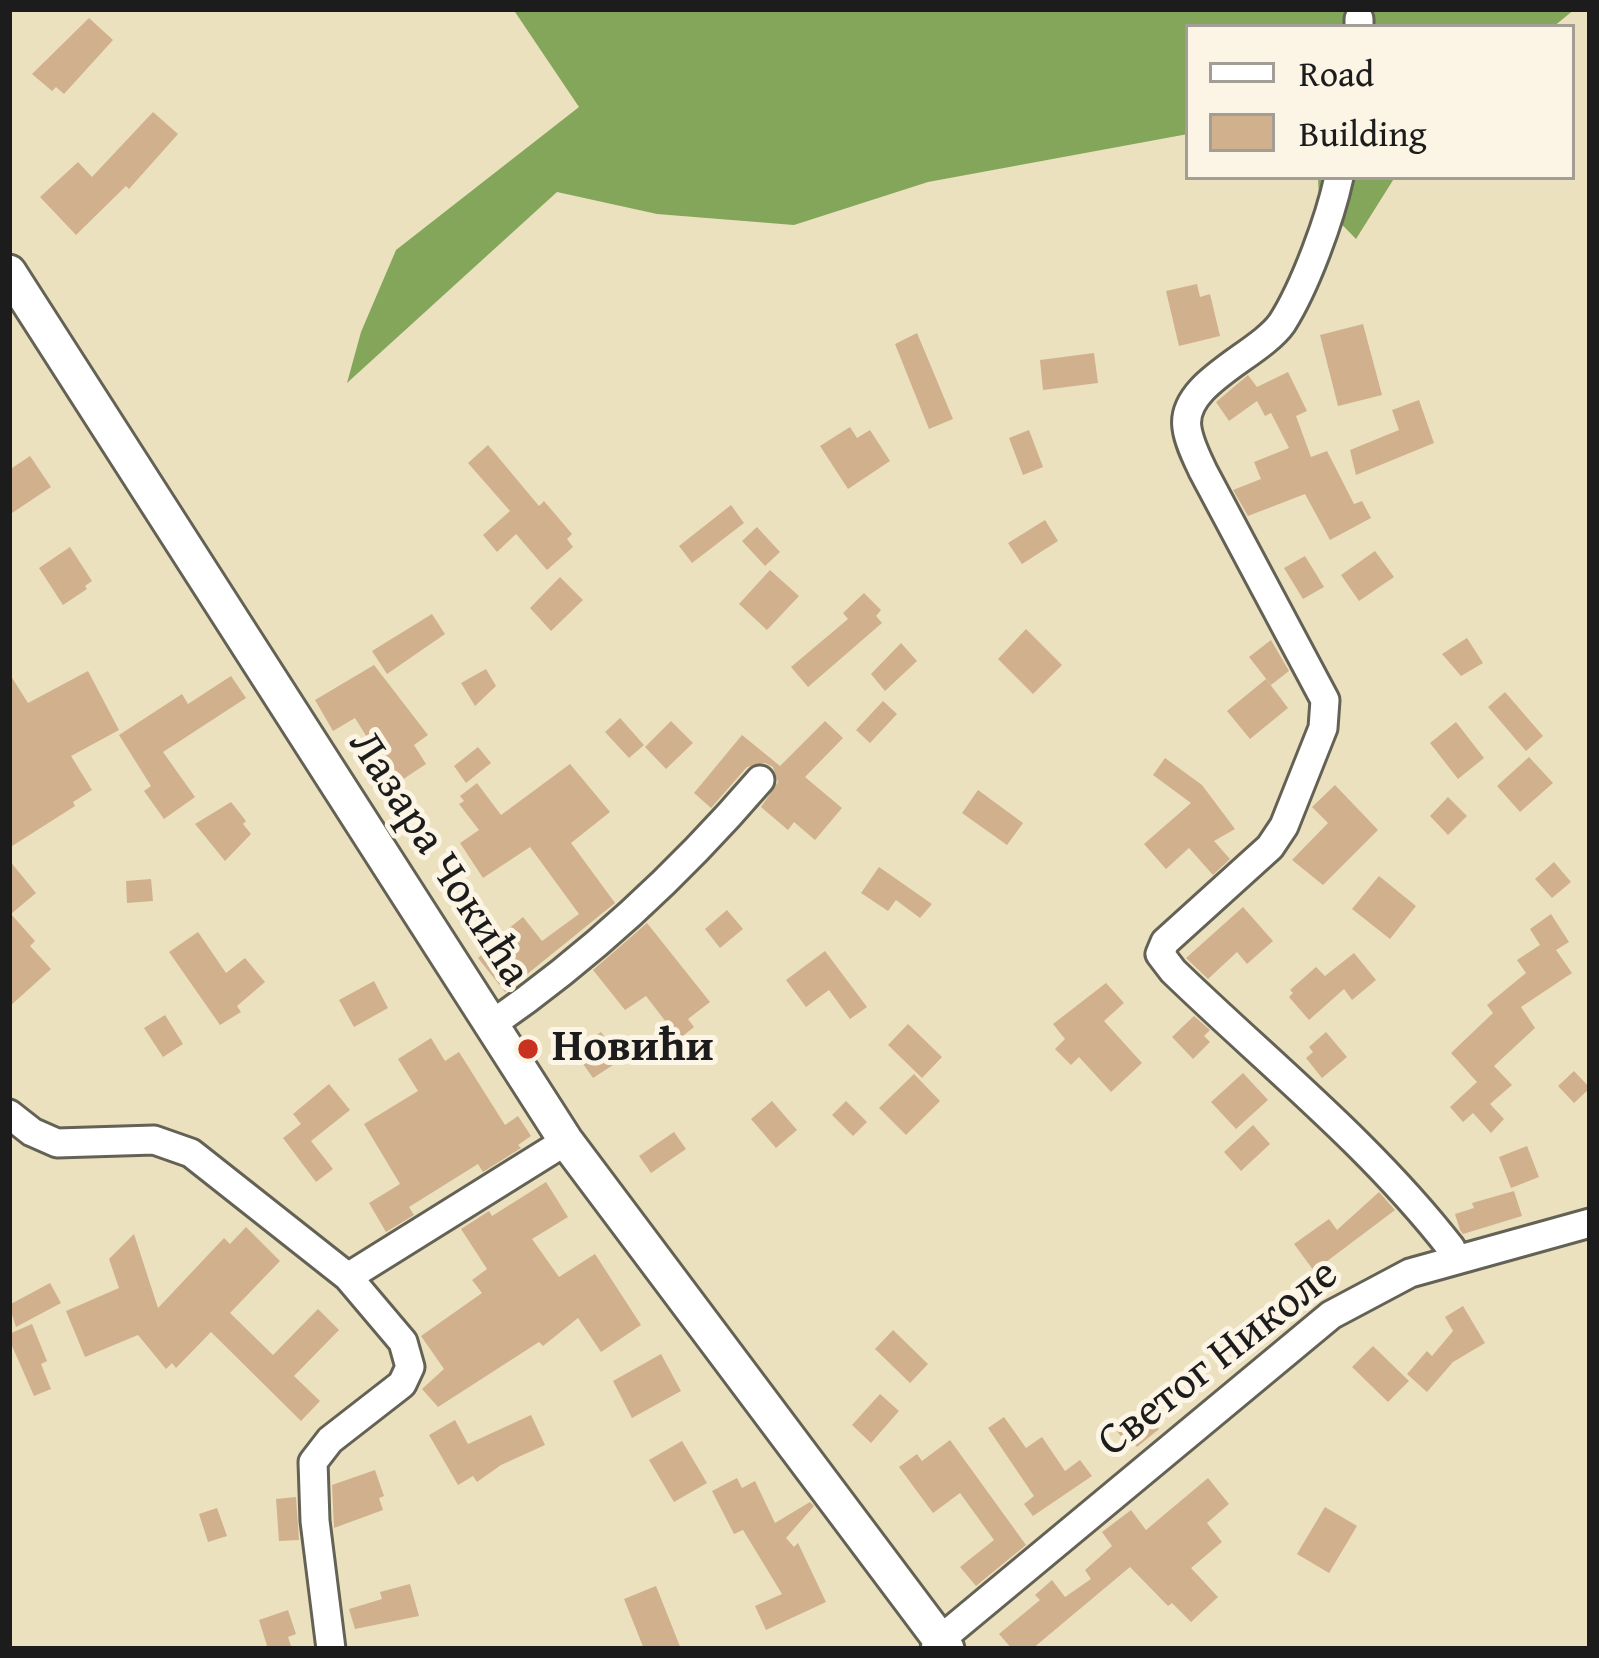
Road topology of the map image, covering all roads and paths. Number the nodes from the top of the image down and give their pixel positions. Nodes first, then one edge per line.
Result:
1 (1338, 180) edge
2 (9, 272) edge
3 (760, 780) dead end
4 (491, 1024) junction
5 (9, 1114) edge
6 (566, 1141) junction
7 (1590, 1223) edge
8 (1453, 1258) junction
9 (348, 1276) junction
10 (941, 1646) edge
11 (331, 1649) edge

1 - 8 street
2 - 4 street, Лазара Чокића
3 - 4 street
4 - 6 street, Лазара Чокића
5 - 9 street
6 - 9 street
6 - 10 street, Лазара Чокића
7 - 8 street, Светог Николе
8 - 10 street, Светог Николе
9 - 11 street

